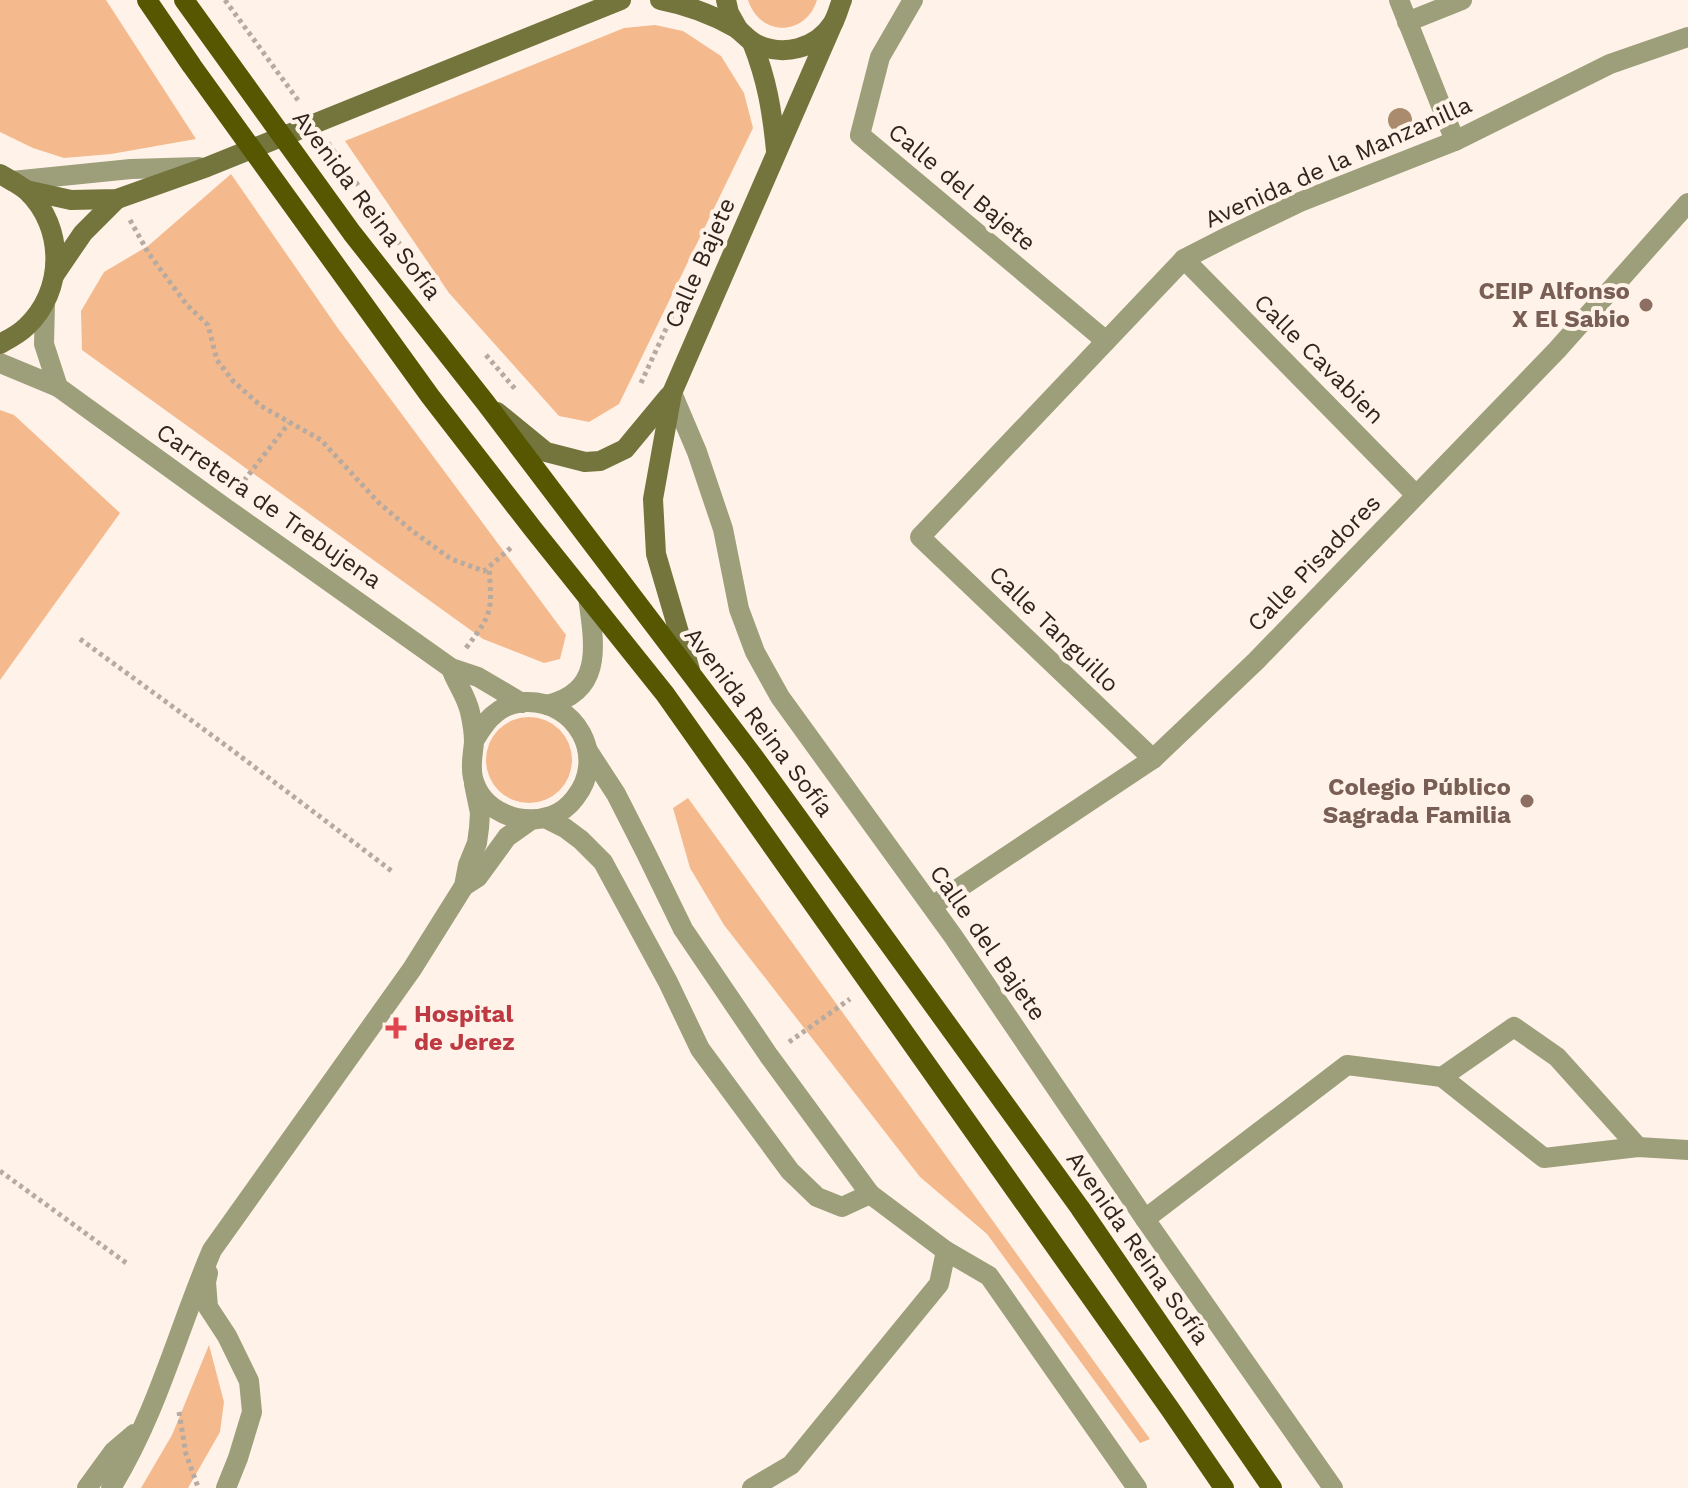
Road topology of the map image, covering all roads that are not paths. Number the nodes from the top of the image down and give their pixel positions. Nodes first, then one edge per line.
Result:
1 (147, 0) edge
2 (184, 0) edge
3 (621, 0) edge
4 (660, 0) edge
5 (726, 0) edge
6 (913, 0) edge
7 (1399, 0) edge
8 (1462, 0) edge
9 (839, 6) edge
10 (1407, 22) junction
11 (745, 36) junction
12 (1688, 37) edge
13 (1455, 141) junction
14 (776, 154) junction
15 (207, 167) junction
16 (8, 178) edge
17 (117, 199) junction
18 (1688, 203) edge
19 (1184, 259) junction
20 (55, 274) junction
21 (45, 303) junction
22 (1106, 341) junction
23 (0, 344) edge
24 (0, 363) edge
25 (58, 387) junction
26 (672, 393) junction
27 (485, 402) junction
28 (1416, 495) junction
29 (920, 537) joint
30 (588, 597) junction
31 (451, 668) junction
32 (692, 674) junction
33 (522, 703) junction
34 (547, 705) junction
35 (474, 741) junction
36 (588, 751) junction
37 (1153, 759) junction
38 (473, 780) junction
39 (538, 819) junction
40 (464, 886) junction
41 (932, 906) junction
42 (1442, 1077) junction
43 (1638, 1147) junction
44 (1688, 1150) edge
45 (870, 1194) junction
46 (1145, 1219) junction
47 (212, 1250) junction
48 (946, 1251) junction
49 (143, 1426) junction
50 (87, 1488) edge
51 (111, 1488) edge
52 (226, 1488) edge
53 (752, 1488) edge
54 (1137, 1488) edge
55 (1224, 1488) edge
56 (1272, 1488) edge
57 (1333, 1488) edge

1 - 30 main road
2 - 27 main road, Avenida Reina Sofía
3 - 15 main road
4 - 11 main road
5 - 11 main road, Calle Bajete
6 - 22 street, Calle del Bajete
7 - 10 street
8 - 10 street
9 - 11 main road
9 - 14 main road, Calle Bajete
10 - 13 street
11 - 14 main road, Calle Bajete
12 - 13 street, Avenida de la Manzanilla
13 - 19 street, Avenida de la Manzanilla
14 - 26 main road, Calle Bajete
15 - 16 street
15 - 17 main road
16 - 17 main road
16 - 20 main road
17 - 20 main road
18 - 28 street, Calle Pisadores
19 - 22 street, Avenida de la Manzanilla
19 - 28 street, Calle Cavabien
20 - 21 main road
21 - 23 main road
21 - 25 street
22 - 29 street, Avenida de la Manzanilla
24 - 25 street, Carretera de Trebujena
25 - 31 street, Carretera de Trebujena
26 - 27 main road
26 - 32 main road
26 - 41 street, Calle del Bajete
27 - 32 main road, Avenida Reina Sofía
28 - 37 street, Calle Pisadores
29 - 37 street, Calle Tanguillo
30 - 34 street
30 - 55 main road
31 - 33 street, Carretera de Trebujena
31 - 35 street, Carretera de Trebujena
32 - 56 main road, Avenida Reina Sofía
33 - 34 street, Carretera de Trebujena
33 - 35 street
34 - 36 street
35 - 38 street, Carretera de Trebujena
36 - 39 street
36 - 45 street
37 - 41 street, Calle Pisadores
38 - 39 street
38 - 40 street, Carretera de Trebujena
39 - 40 street
39 - 45 street
40 - 47 street
41 - 46 street, Calle del Bajete
42 - 43 street
42 - 43 street
42 - 46 street
43 - 44 street
45 - 48 street
46 - 57 street, Calle del Bajete
47 - 49 street
47 - 52 street
48 - 53 street
48 - 54 street
49 - 50 street
49 - 51 street

